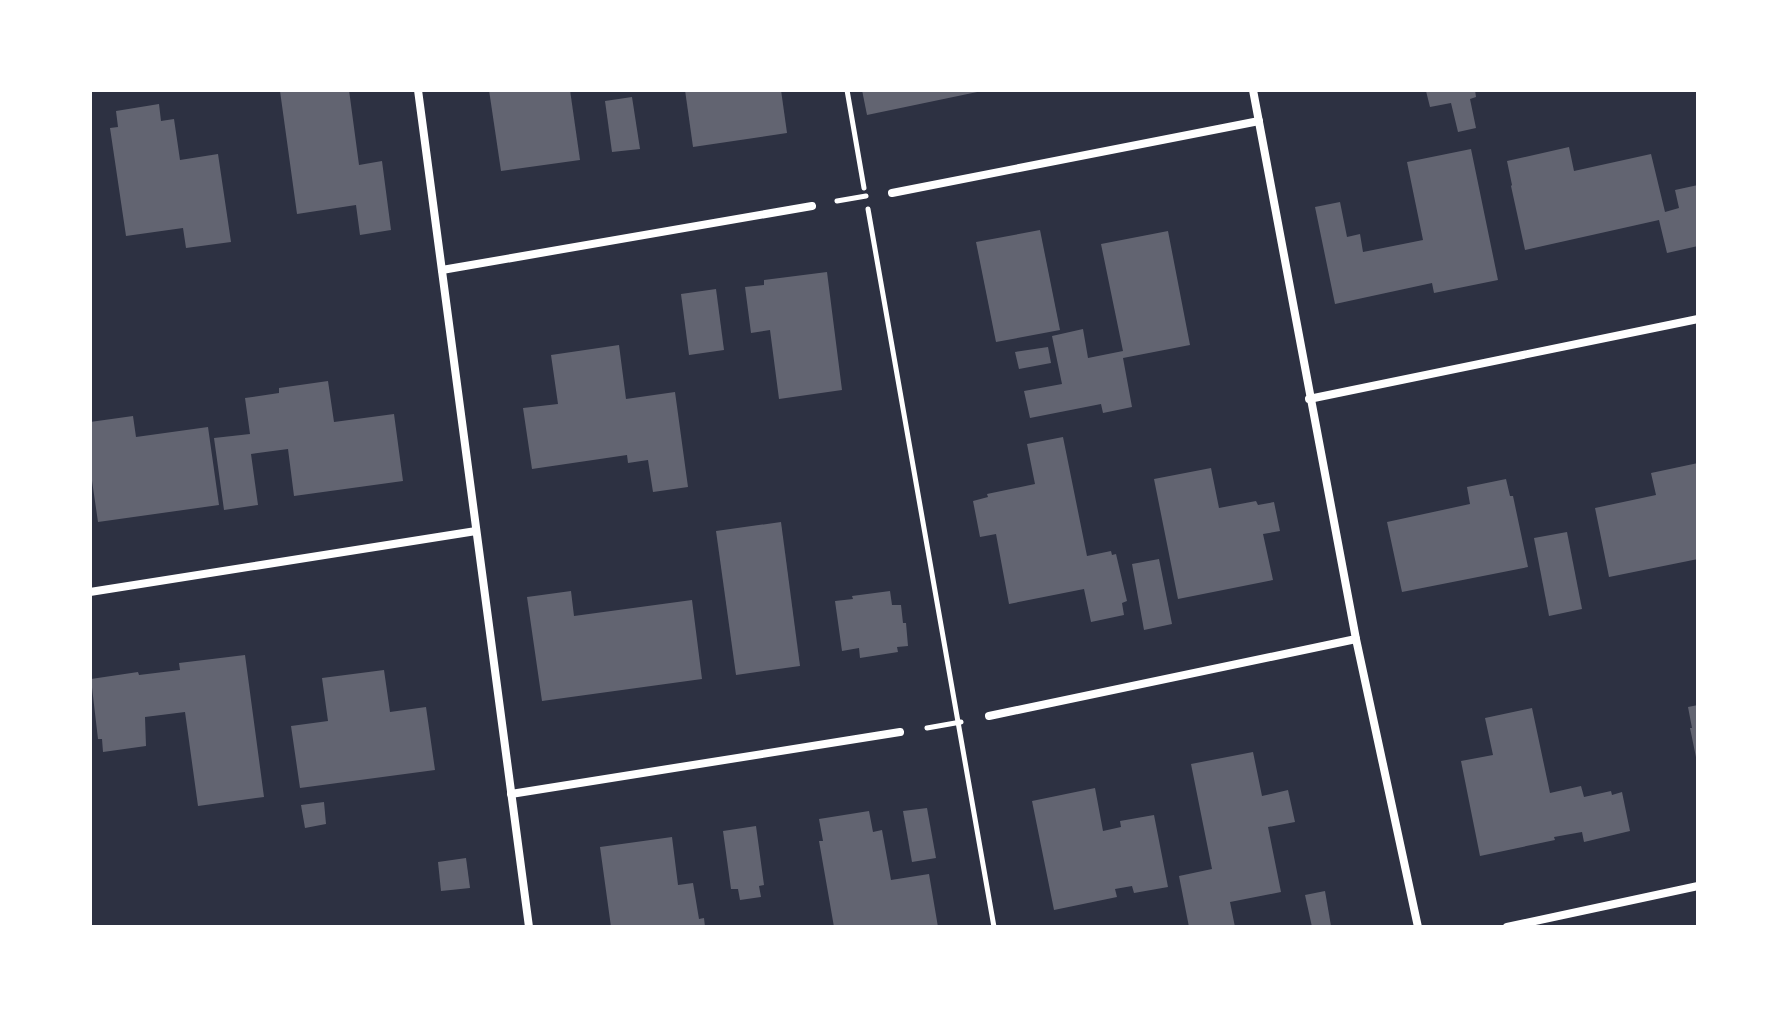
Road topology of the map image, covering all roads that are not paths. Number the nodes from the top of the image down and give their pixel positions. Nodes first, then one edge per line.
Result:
1 (418, 90) edge
2 (1253, 90) edge
3 (1259, 121) junction
4 (892, 193) road end
5 (812, 206) road end
6 (442, 270) junction
7 (1698, 319) edge
8 (1309, 399) junction
9 (476, 531) junction
10 (90, 592) edge
11 (1356, 639) junction
12 (989, 716) road end
13 (900, 732) road end
14 (511, 794) junction
15 (1698, 886) edge
16 (529, 927) edge
17 (1418, 927) edge
18 (1507, 927) edge

1 - 6 street
2 - 3 street
3 - 4 street
3 - 8 street
5 - 6 street
6 - 9 street
7 - 8 street
8 - 11 street
9 - 10 street
9 - 14 street
11 - 12 street
11 - 17 street
13 - 14 street
14 - 16 street
15 - 18 street

